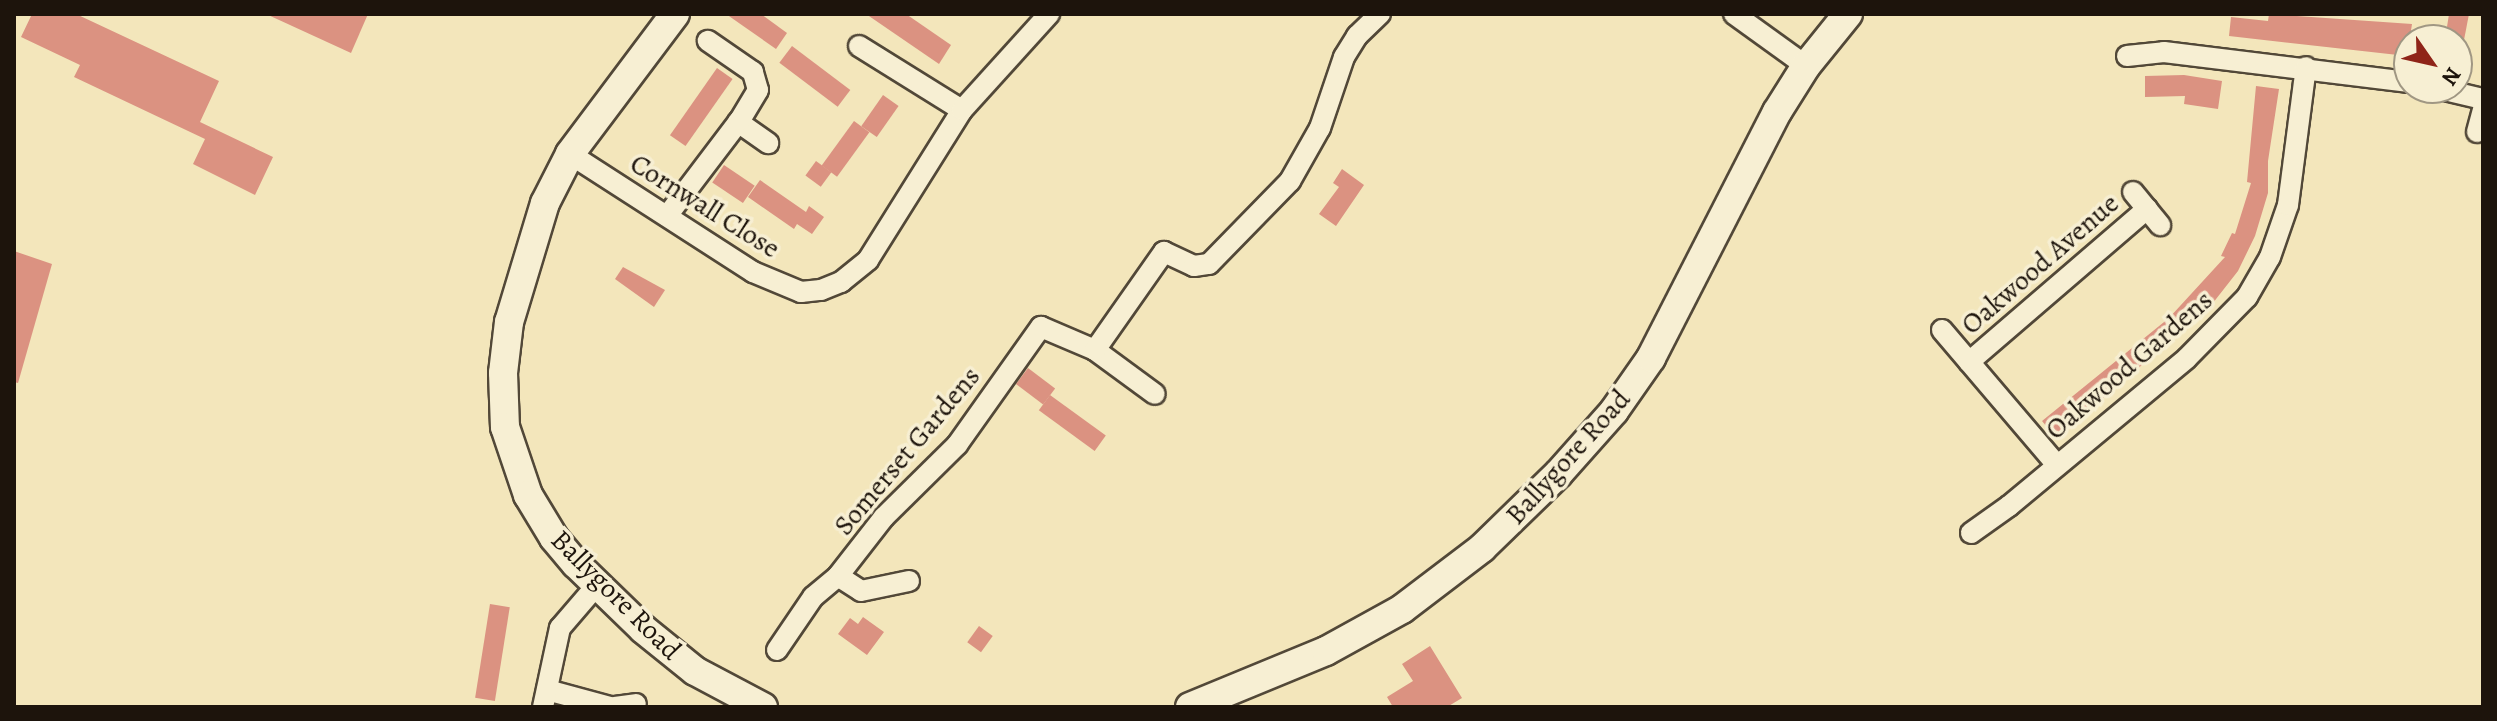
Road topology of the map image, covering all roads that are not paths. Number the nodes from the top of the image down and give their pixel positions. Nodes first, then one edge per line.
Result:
1 (675, 14) edge
2 (1049, 14) edge
3 (1380, 14) edge
4 (1734, 14) edge
5 (1848, 14) edge
6 (708, 41) dead end
7 (859, 46) dead end
8 (2127, 56) dead end
9 (1806, 66) junction
10 (2306, 67) junction
11 (2393, 80) edge
12 (962, 110) junction
13 (2483, 110) edge
14 (738, 122) junction
15 (2477, 132) dead end
16 (768, 143) dead end
17 (570, 154) junction
18 (2133, 192) dead end
19 (667, 216) junction
20 (1942, 330) dead end
21 (1095, 350) junction
22 (1969, 362) junction
23 (1155, 394) dead end
24 (2057, 465) junction
25 (1971, 533) dead end
26 (838, 576) junction
27 (909, 581) dead end
28 (597, 585) junction
29 (777, 650) dead end
30 (545, 699) edge
31 (636, 704) dead end
32 (612, 707) edge
33 (763, 707) edge
34 (1190, 707) edge

1 - 17 street, Ballygore Road
2 - 12 street, Cornwall Close
3 - 21 street
4 - 9 street
5 - 9 street, Ballygore Road
6 - 14 street
7 - 12 street
8 - 10 street
9 - 34 street, Ballygore Road
10 - 11 street
10 - 24 street, Oakwood Gardens
12 - 19 street, Cornwall Close
13 - 15 street
14 - 16 street
14 - 19 street
17 - 19 street, Cornwall Close
17 - 28 street, Ballygore Road
18 - 22 street, Oakwood Avenue
20 - 22 street, Oakwood Avenue
21 - 23 street
21 - 26 street, Somerset Gardens
22 - 24 street, Oakwood Avenue
24 - 25 street, Oakwood Gardens
26 - 27 street
26 - 29 street, Somerset Gardens
28 - 30 street
28 - 33 street, Ballygore Road
30 - 32 street
31 - 32 street

